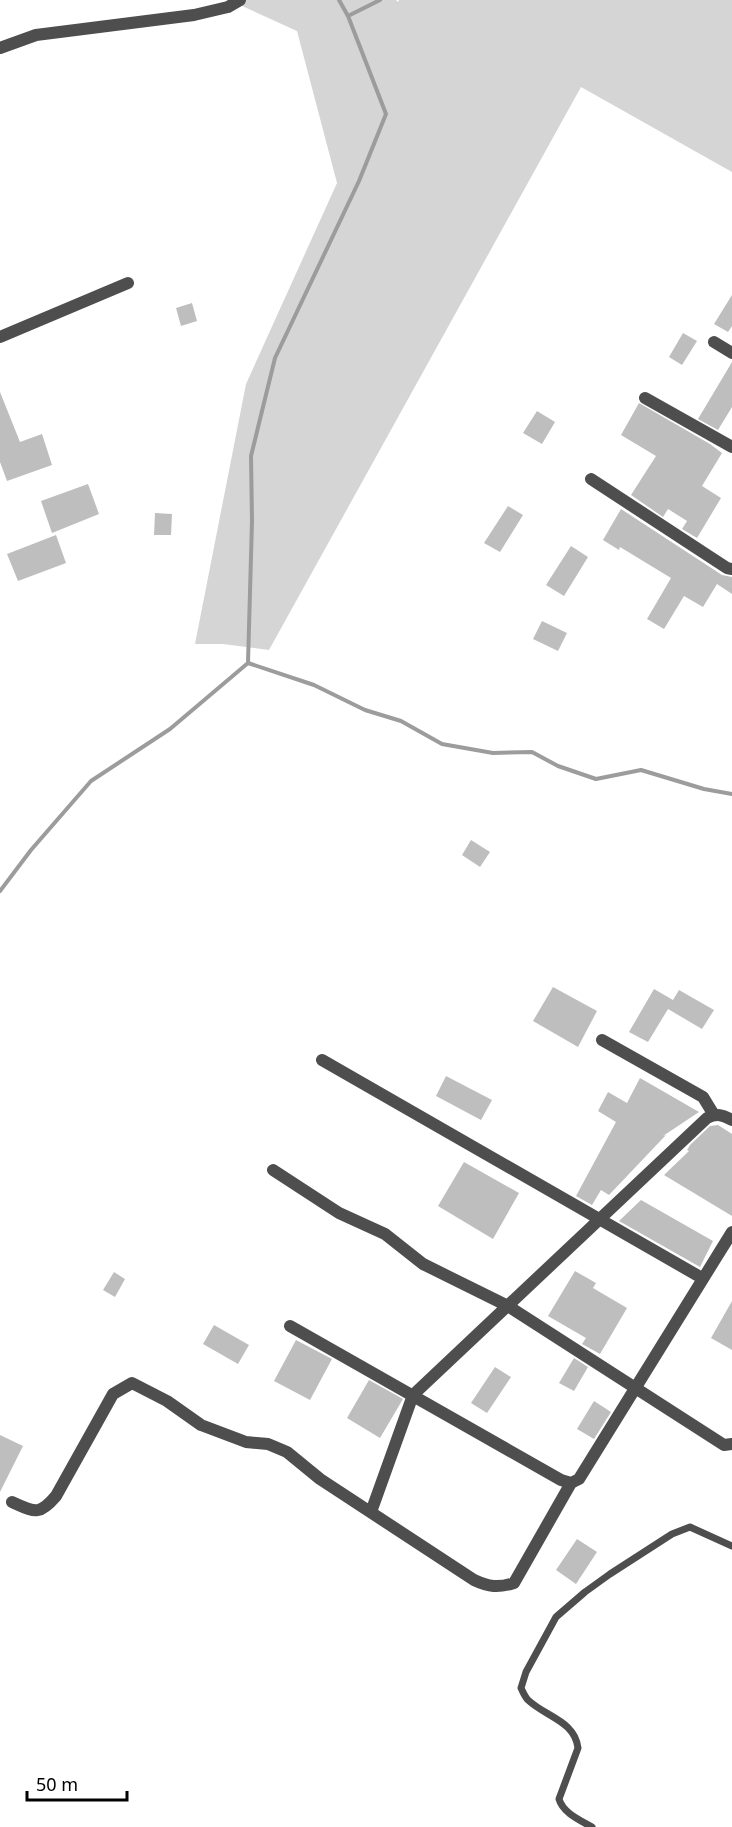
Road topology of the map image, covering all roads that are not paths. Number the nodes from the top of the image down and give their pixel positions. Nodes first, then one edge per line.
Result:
1 (240, 0) edge
2 (0, 48) edge
3 (128, 283) dead end
4 (0, 337) edge
5 (714, 342) dead end
6 (732, 353) edge
7 (645, 398) dead end
8 (732, 447) edge
9 (591, 478) dead end
10 (732, 569) edge
11 (602, 1040) dead end
12 (322, 1060) dead end
13 (714, 1115) junction
14 (732, 1120) edge
15 (273, 1170) dead end
16 (600, 1219) junction
17 (732, 1232) edge
18 (702, 1278) junction
19 (508, 1306) junction
20 (290, 1326) dead end
21 (635, 1388) junction
22 (413, 1395) junction
23 (732, 1444) edge
24 (571, 1483) junction
25 (12, 1502) dead end
26 (371, 1512) junction
27 (732, 1546) edge
28 (592, 1827) edge

1 - 2 street
3 - 4 street
5 - 6 street
7 - 8 street
9 - 10 street
11 - 13 street
12 - 16 street
13 - 14 street
13 - 16 street
15 - 19 street
16 - 18 street
16 - 19 street
17 - 18 street
18 - 21 street
19 - 21 street
19 - 22 street
20 - 22 street
21 - 23 street
21 - 24 street
22 - 24 street
22 - 26 street
24 - 26 street
25 - 26 street
27 - 28 lane

